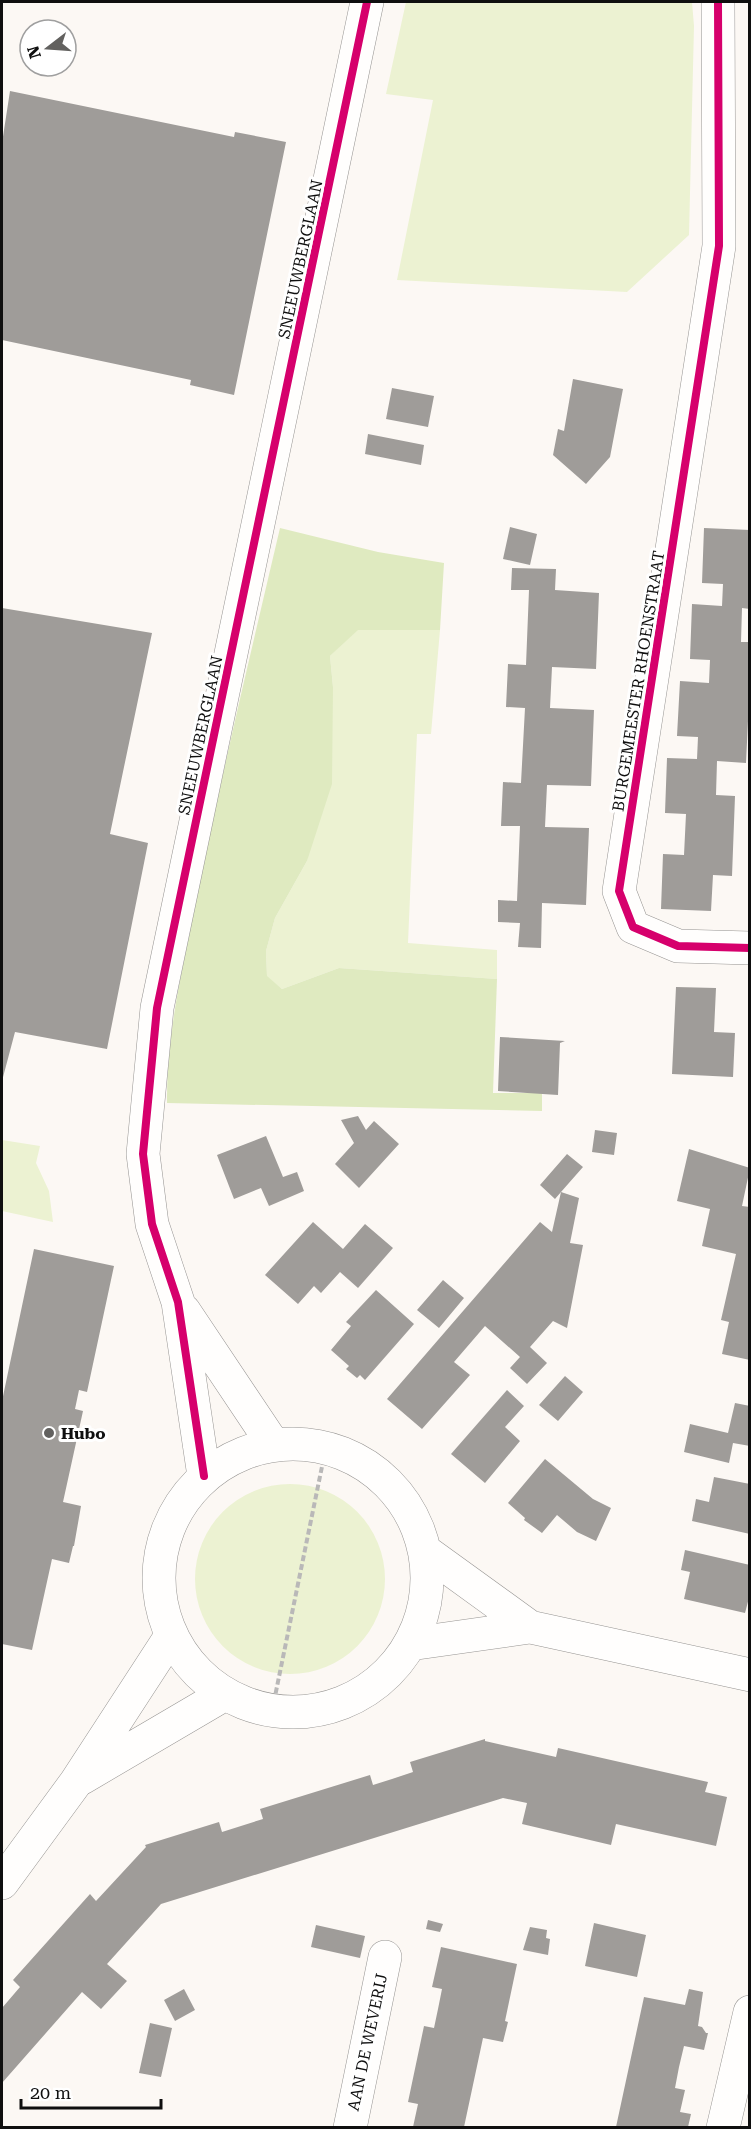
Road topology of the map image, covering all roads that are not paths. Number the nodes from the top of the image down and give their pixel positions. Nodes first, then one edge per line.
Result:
1 (367, 2) edge
2 (718, 2) edge
3 (750, 948) edge
4 (178, 1302) junction
5 (273, 1444) junction
6 (204, 1476) junction
7 (425, 1551) junction
8 (530, 1627) junction
9 (171, 1636) junction
10 (411, 1644) junction
11 (750, 1675) edge
12 (225, 1694) junction
13 (76, 1782) junction
14 (2, 1883) edge
15 (385, 1957) dead end
16 (750, 2012) edge
17 (350, 2127) edge
18 (723, 2127) edge

1 - 4 street, SNEEUWBERGLAAN
2 - 3 street, BURGEMEESTER RHOENSTRAAT
4 - 5 street, SNEEUWBERGLAAN
4 - 6 street, SNEEUWBERGLAAN
5 - 6 street
5 - 7 street
6 - 9 street
7 - 8 street
7 - 10 street
8 - 10 street
8 - 11 street
9 - 12 street
9 - 13 street
10 - 12 street
12 - 13 street
13 - 14 street
15 - 17 street, AAN DE WEVERIJ
16 - 18 street

